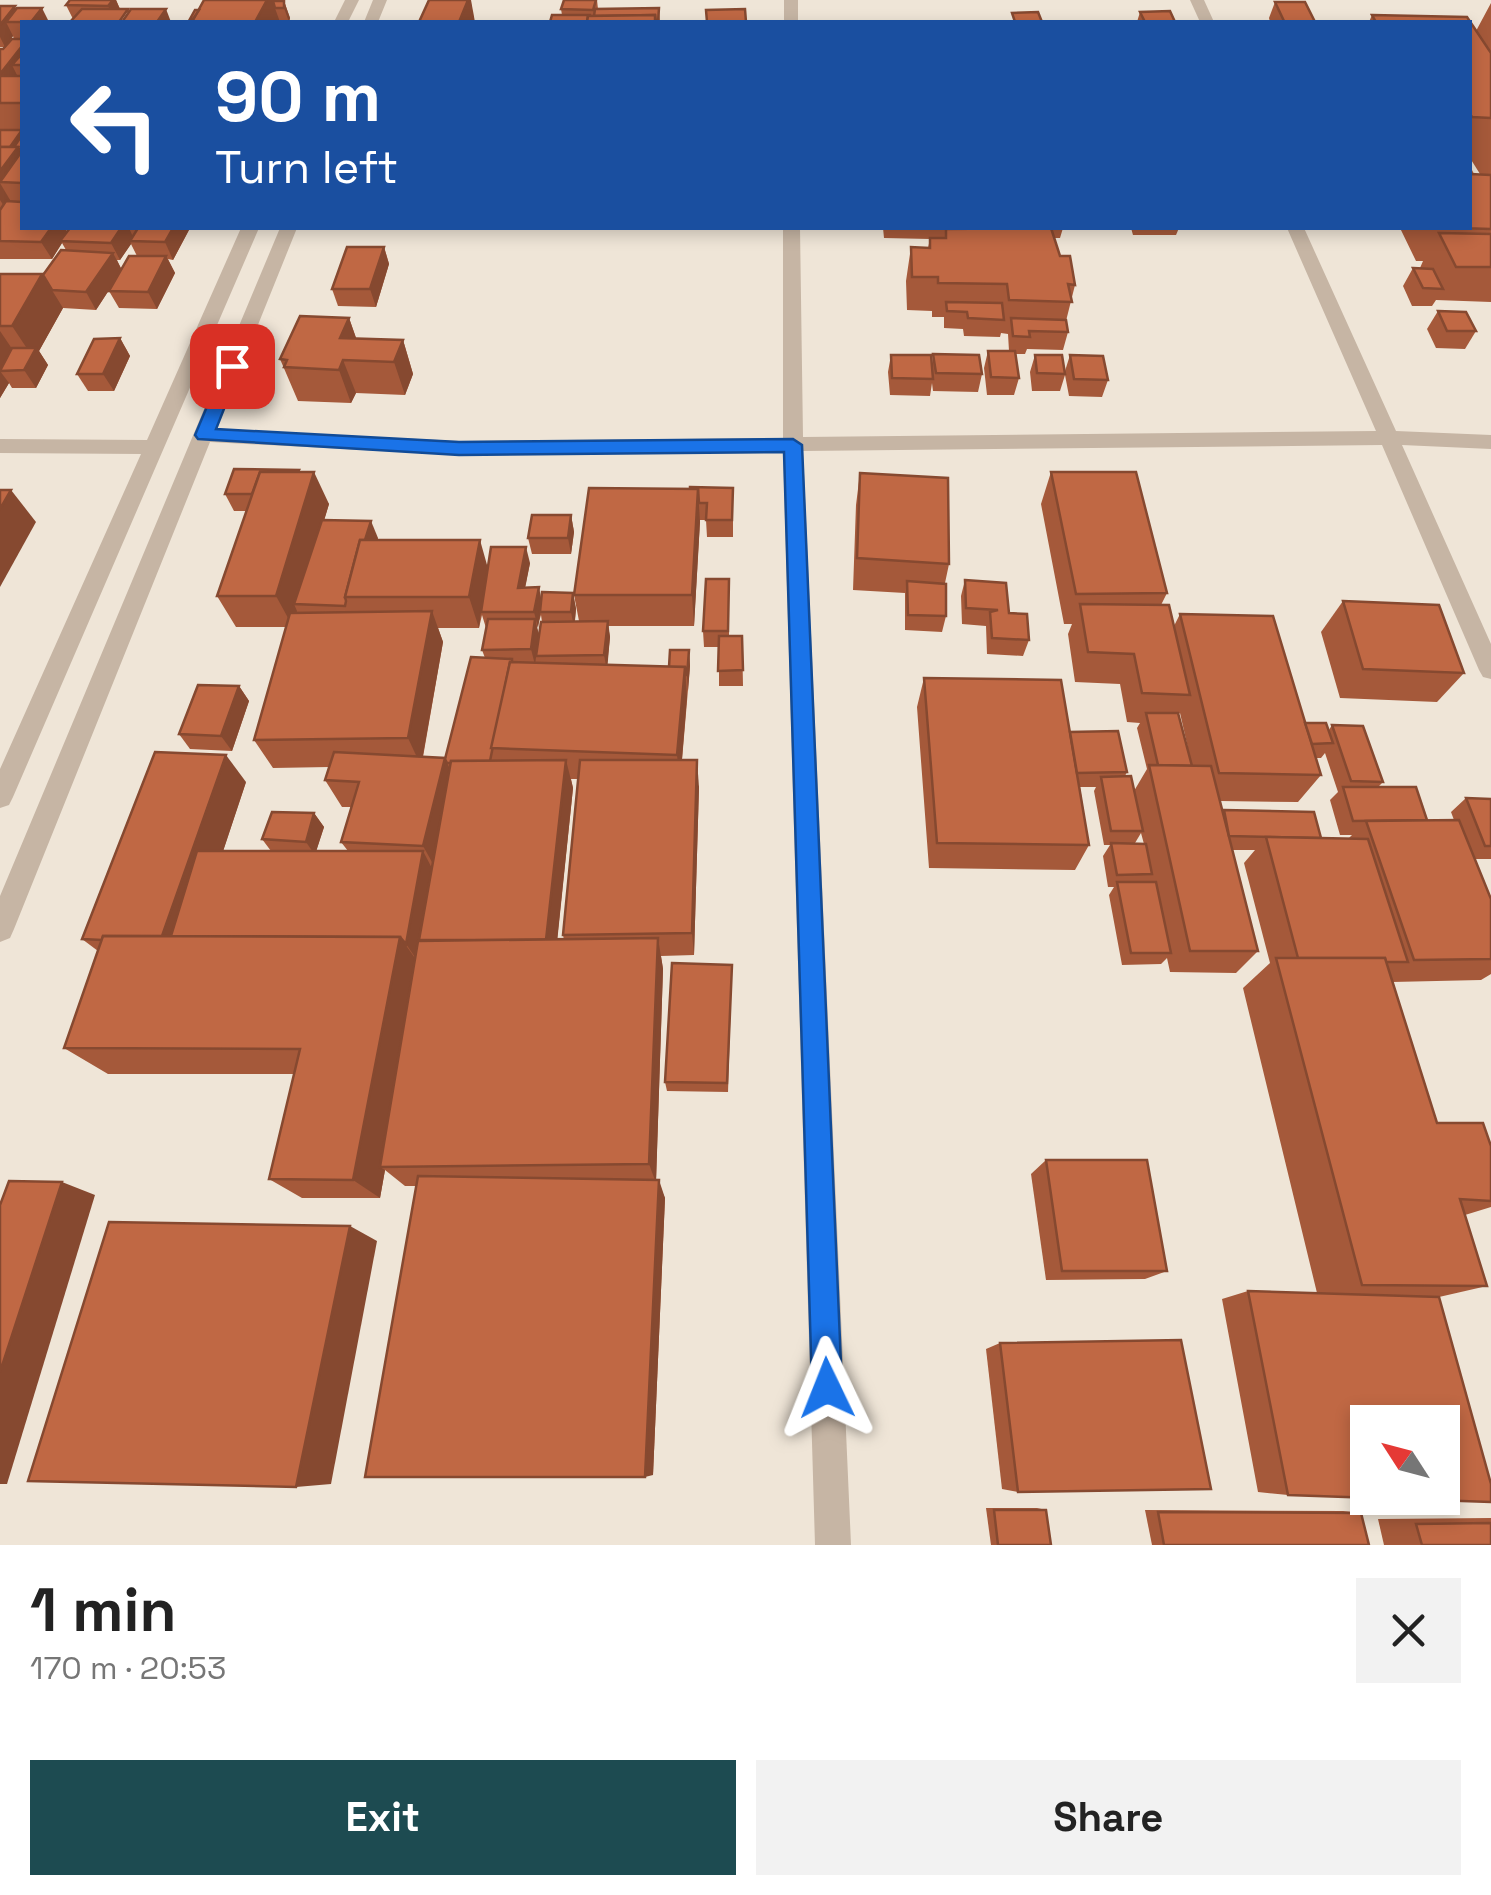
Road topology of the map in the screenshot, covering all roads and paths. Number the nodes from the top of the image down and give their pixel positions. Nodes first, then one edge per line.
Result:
1 (249, 230) edge
2 (287, 230) edge
3 (792, 230) edge
4 (1297, 230) edge
5 (204, 435) junction
6 (1388, 438) junction
7 (1491, 442) edge
8 (793, 445) junction
9 (0, 446) edge
10 (152, 447) junction
11 (1491, 670) edge
12 (0, 797) edge
13 (0, 929) edge
14 (833, 1545) edge

1 - 10 street
2 - 5 street
3 - 8 street
4 - 6 street
5 - 8 street
5 - 13 street
6 - 7 street
6 - 8 street
6 - 11 street
8 - 14 street
9 - 10 street
10 - 12 street

